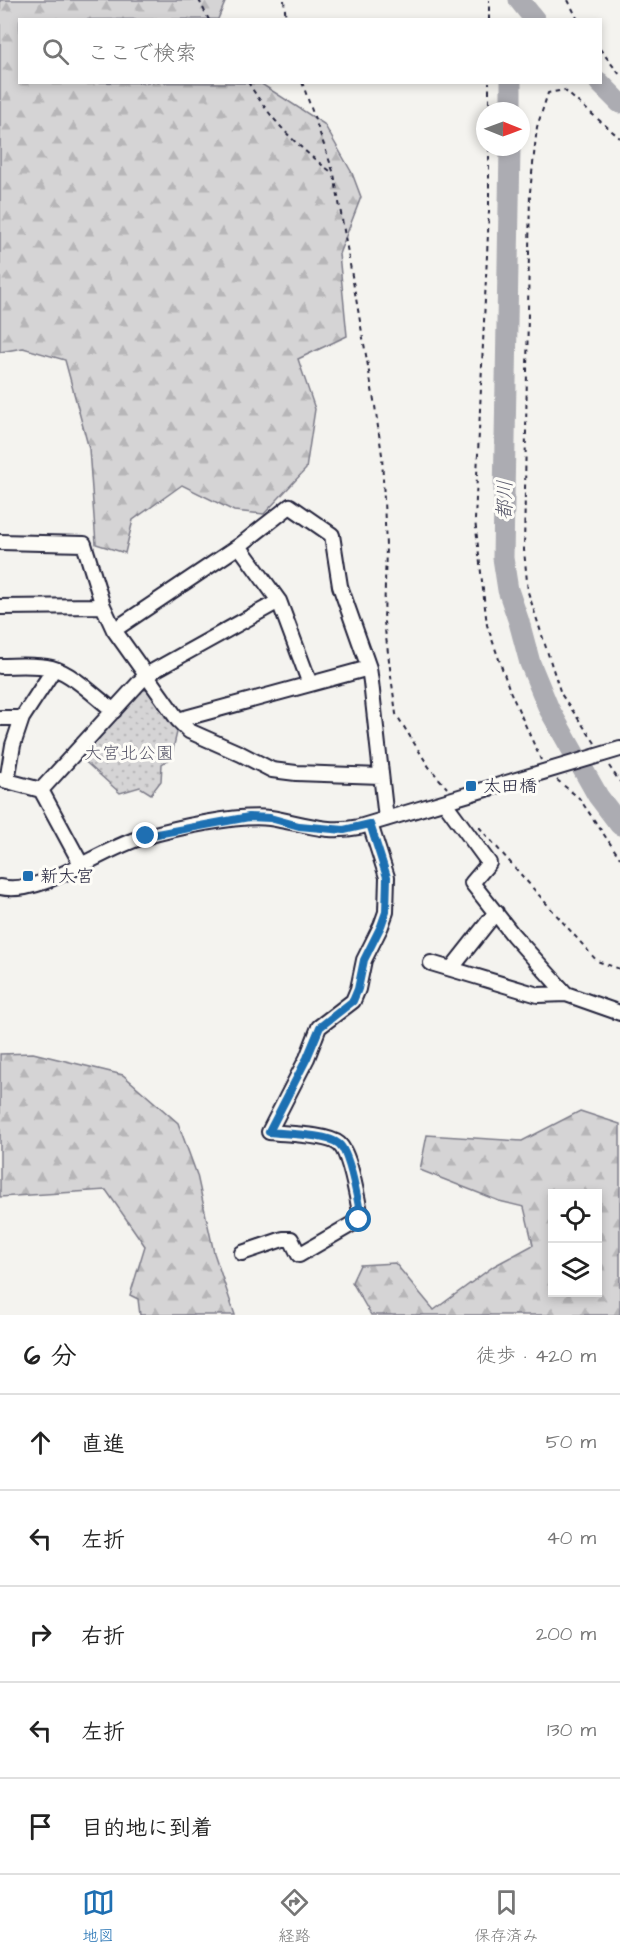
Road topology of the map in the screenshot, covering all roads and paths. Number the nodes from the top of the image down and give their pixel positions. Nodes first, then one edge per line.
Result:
1 (199, 0) edge
2 (284, 0) edge
3 (489, 0) edge
4 (568, 0) edge
5 (208, 18) edge
6 (286, 18) edge
7 (489, 18) edge
8 (577, 18) edge
9 (602, 52) edge
10 (620, 75) edge
11 (249, 84) edge
12 (303, 84) edge
13 (489, 84) edge
14 (489, 102) edge
15 (620, 138) edge
16 (489, 156) edge
17 (334, 174) junction
18 (0, 542) edge
19 (239, 546) junction
20 (279, 601) junction
21 (103, 606) junction
22 (0, 607) edge
23 (114, 630) junction
24 (0, 666) edge
25 (369, 668) junction
26 (54, 669) junction
27 (146, 675) junction
28 (310, 684) junction
29 (114, 711) junction
30 (0, 718) edge
31 (22, 718) junction
32 (178, 720) junction
33 (620, 749) edge
34 (602, 754) junction
35 (546, 771) junction
36 (381, 776) junction
37 (3, 780) edge
38 (620, 782) edge
39 (41, 790) junction
40 (450, 801) junction
41 (386, 819) junction
42 (370, 824) junction
43 (477, 825) dead end
44 (620, 858) edge
45 (81, 864) junction
46 (0, 887) edge
47 (496, 912) junction
48 (431, 963) dead end
49 (451, 969) junction
50 (620, 969) edge
51 (566, 994) junction
52 (620, 1013) edge
53 (242, 1253) dead end

1 - 5 path
2 - 6 path
3 - 7 path
4 - 8 path
9 - 10 path
11 - 17 path
12 - 17 path
13 - 14 path
15 - 34 path
16 - 35 path
17 - 40 path
18 - 21 street
19 - 20 street
19 - 23 street
19 - 25 street
20 - 27 street
20 - 28 street
21 - 22 street
21 - 23 street
23 - 27 street
24 - 26 street
25 - 28 street
25 - 36 street
26 - 29 street
26 - 31 street
27 - 29 street
27 - 32 street
28 - 32 street
29 - 39 street
30 - 31 street
31 - 37 street
32 - 36 street
33 - 34 street
34 - 35 street
34 - 38 path
35 - 40 street
35 - 44 path
36 - 41 street
37 - 39 street
39 - 45 street
40 - 41 street
40 - 47 street
41 - 42 street
42 - 45 street
42 - 53 street
43 - 50 path
45 - 46 street
47 - 49 street
47 - 51 street
48 - 49 street
49 - 51 street
51 - 52 street

